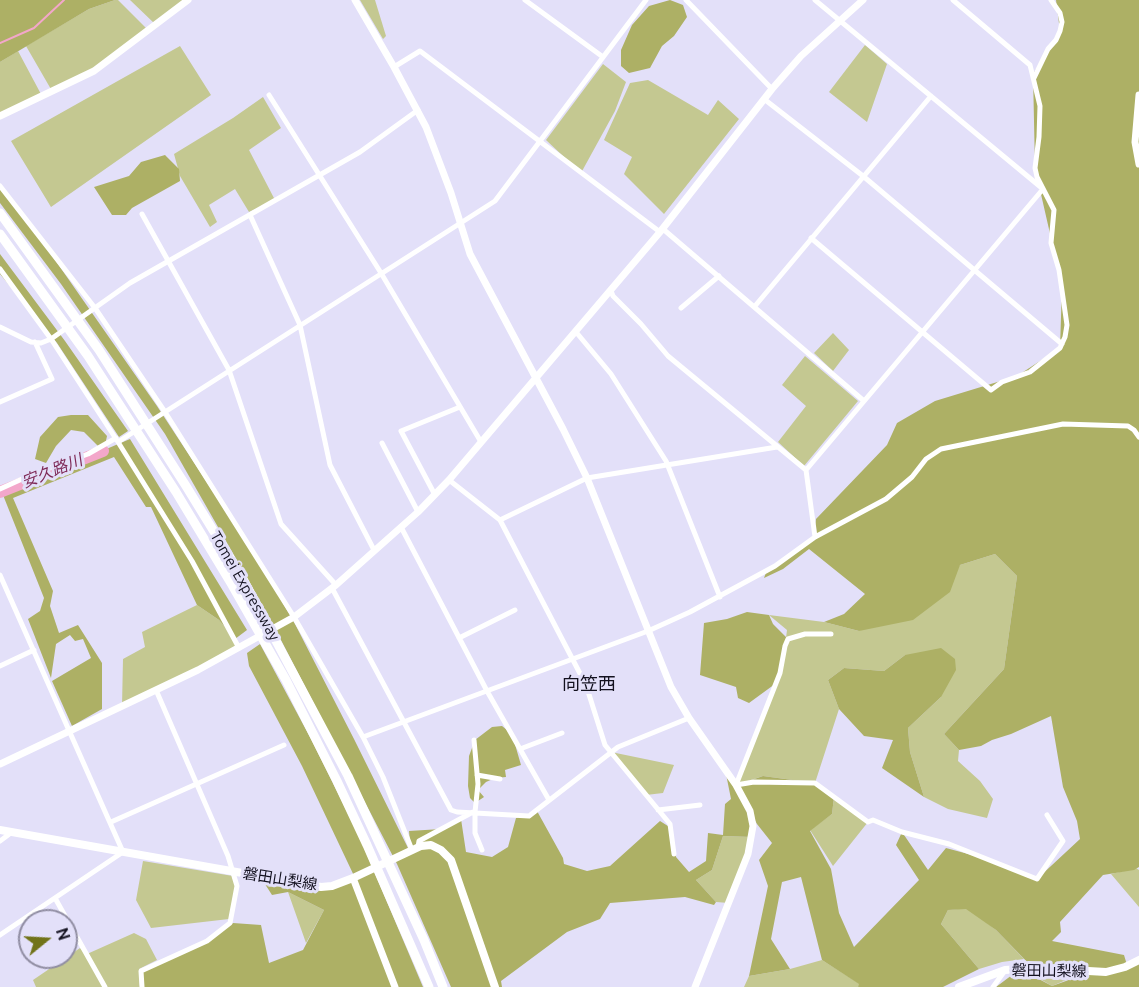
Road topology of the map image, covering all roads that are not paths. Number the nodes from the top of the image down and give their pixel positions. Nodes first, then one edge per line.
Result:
1 (188, 0) edge
2 (355, 0) edge
3 (525, 0) edge
4 (646, 0) edge
5 (686, 0) edge
6 (815, 0) edge
7 (862, 0) edge
8 (953, 0) edge
9 (1051, 0) edge
10 (840, 20) junction
11 (603, 57) junction
12 (394, 67) junction
13 (1034, 79) junction
14 (772, 89) junction
15 (269, 95) dead end
16 (1139, 95) edge
17 (931, 96) junction
18 (764, 99) junction
19 (418, 110) junction
20 (0, 116) edge
21 (540, 141) junction
22 (1139, 164) edge
23 (318, 176) junction
24 (863, 176) junction
25 (0, 186) edge
26 (1043, 189) junction
27 (0, 213) edge
28 (142, 214) dead end
29 (250, 214) junction
30 (459, 224) junction
31 (661, 231) junction
32 (0, 234) edge
33 (812, 238) junction
34 (168, 261) junction
35 (0, 269) edge
36 (974, 270) junction
37 (381, 273) junction
38 (719, 276) junction
39 (611, 291) junction
40 (754, 306) junction
41 (681, 308) dead end
42 (93, 309) junction
43 (300, 324) junction
44 (0, 327) edge
45 (921, 331) junction
46 (576, 332) junction
47 (51, 339) junction
48 (35, 342) junction
49 (1062, 344) junction
50 (229, 370) junction
51 (536, 378) junction
52 (864, 401) junction
53 (0, 402) edge
54 (460, 407) junction
55 (163, 413) junction
56 (1139, 437) edge
57 (119, 439) junction
58 (481, 442) junction
59 (382, 443) dead end
60 (777, 447) junction
61 (668, 465) junction
62 (806, 470) junction
63 (587, 478) junction
64 (449, 480) junction
65 (0, 489) edge
66 (435, 495) junction
67 (418, 512) junction
68 (500, 520) junction
69 (401, 527) junction
70 (814, 537) junction
71 (374, 550) junction
72 (0, 575) edge
73 (2, 582) edge
74 (334, 586) junction
75 (720, 597) junction
76 (515, 610) dead end
77 (291, 619) junction
78 (648, 631) junction
79 (831, 634) dead end
80 (459, 638) junction
81 (241, 646) junction
82 (34, 650) junction
83 (572, 659) junction
84 (0, 666) edge
85 (156, 690) junction
86 (487, 691) junction
87 (689, 718) junction
88 (403, 722) junction
89 (70, 730) junction
90 (562, 733) dead end
91 (363, 737) junction
92 (474, 740) dead end
93 (284, 745) dead end
94 (520, 749) junction
95 (611, 752) junction
96 (0, 764) edge
97 (477, 775) junction
98 (500, 779) dead end
99 (196, 783) junction
100 (736, 786) junction
101 (549, 800) junction
102 (700, 805) dead end
103 (658, 810) junction
104 (475, 812) junction
105 (1047, 815) dead end
106 (111, 822) junction
107 (0, 830) edge
108 (13, 832) junction
109 (0, 841) edge
110 (415, 849) junction
111 (482, 850) dead end
112 (123, 852) junction
113 (674, 854) dead end
114 (234, 872) junction
115 (353, 878) junction
116 (55, 898) junction
117 (0, 935) edge
118 (1139, 960) edge
119 (1005, 970) junction
120 (105, 987) edge
121 (142, 987) edge
122 (395, 987) edge
123 (429, 987) edge
124 (443, 987) edge
125 (495, 987) edge
126 (695, 987) edge
127 (959, 987) edge
128 (993, 987) edge

1 - 20 street
2 - 12 street
3 - 11 street
4 - 11 street
5 - 14 street
6 - 10 street
7 - 10 street
8 - 13 street
9 - 13 street
10 - 14 street
10 - 17 street
11 - 21 street
12 - 19 street
12 - 21 street
13 - 26 street
14 - 18 street
15 - 23 street
16 - 22 street
17 - 24 street
17 - 26 street
18 - 24 street
18 - 31 street
19 - 23 street
19 - 30 street
21 - 30 street
21 - 31 street
23 - 29 street
23 - 37 street
24 - 33 street
24 - 36 street
25 - 42 street
26 - 36 street
26 - 49 street
27 - 124 highway, Tomei Expressway
28 - 34 street
29 - 34 street
29 - 43 street
30 - 37 street
30 - 51 street
31 - 38 street
31 - 39 street
32 - 123 highway, Tomei Expressway
33 - 40 street
33 - 45 street
34 - 42 street
34 - 50 street
35 - 47 street
36 - 45 street
36 - 49 street
37 - 43 street
37 - 54 street
38 - 40 street
38 - 41 street
39 - 46 street
39 - 60 street
40 - 52 street
42 - 47 street
42 - 55 street
43 - 50 street
43 - 71 street
44 - 48 street
45 - 49 street
45 - 52 street
46 - 51 street
46 - 61 street
47 - 48 street
47 - 57 street
48 - 53 street
50 - 55 street
50 - 74 street
51 - 58 street
51 - 63 street
52 - 62 street
54 - 58 street
54 - 66 street
55 - 57 street
55 - 77 street
56 - 70 street
57 - 65 street
57 - 81 street
58 - 64 street
59 - 67 street
60 - 61 street
60 - 62 street
61 - 63 street
61 - 75 street
62 - 70 street
63 - 68 street
63 - 78 street
64 - 66 street
64 - 68 street
66 - 67 street
67 - 69 street
68 - 83 street
69 - 71 street
69 - 80 street
70 - 75 street
71 - 74 street
72 - 73 street
73 - 82 street
74 - 77 street
74 - 88 street
75 - 78 street
76 - 80 street
77 - 81 street
77 - 91 street
78 - 83 street
78 - 87 street
79 - 100 street
80 - 86 street
81 - 85 street
82 - 84 street
82 - 89 street
83 - 86 street
83 - 95 street
85 - 89 street
85 - 99 street
86 - 88 street
86 - 94 street
87 - 95 street
87 - 100 street
88 - 91 street
88 - 104 street
89 - 96 street
89 - 106 street
90 - 94 street
91 - 110 street
92 - 97 street
93 - 99 street
94 - 101 street
95 - 101 street
95 - 103 street
97 - 98 street
97 - 104 street
99 - 106 street
99 - 114 street
100 - 105 street
100 - 126 street
101 - 104 street
102 - 103 street
103 - 113 street
104 - 110 street
104 - 111 street
106 - 112 street
107 - 108 main road, 磐田山梨線
108 - 109 street
108 - 112 main road, 磐田山梨線
110 - 115 main road, 磐田山梨線
110 - 125 main road
112 - 114 main road, 磐田山梨線
112 - 116 street
114 - 115 main road, 磐田山梨線
114 - 121 street
115 - 122 street
116 - 117 street
116 - 120 street
118 - 119 main road, 磐田山梨線
119 - 127 main road, 磐田山梨線
119 - 128 street

